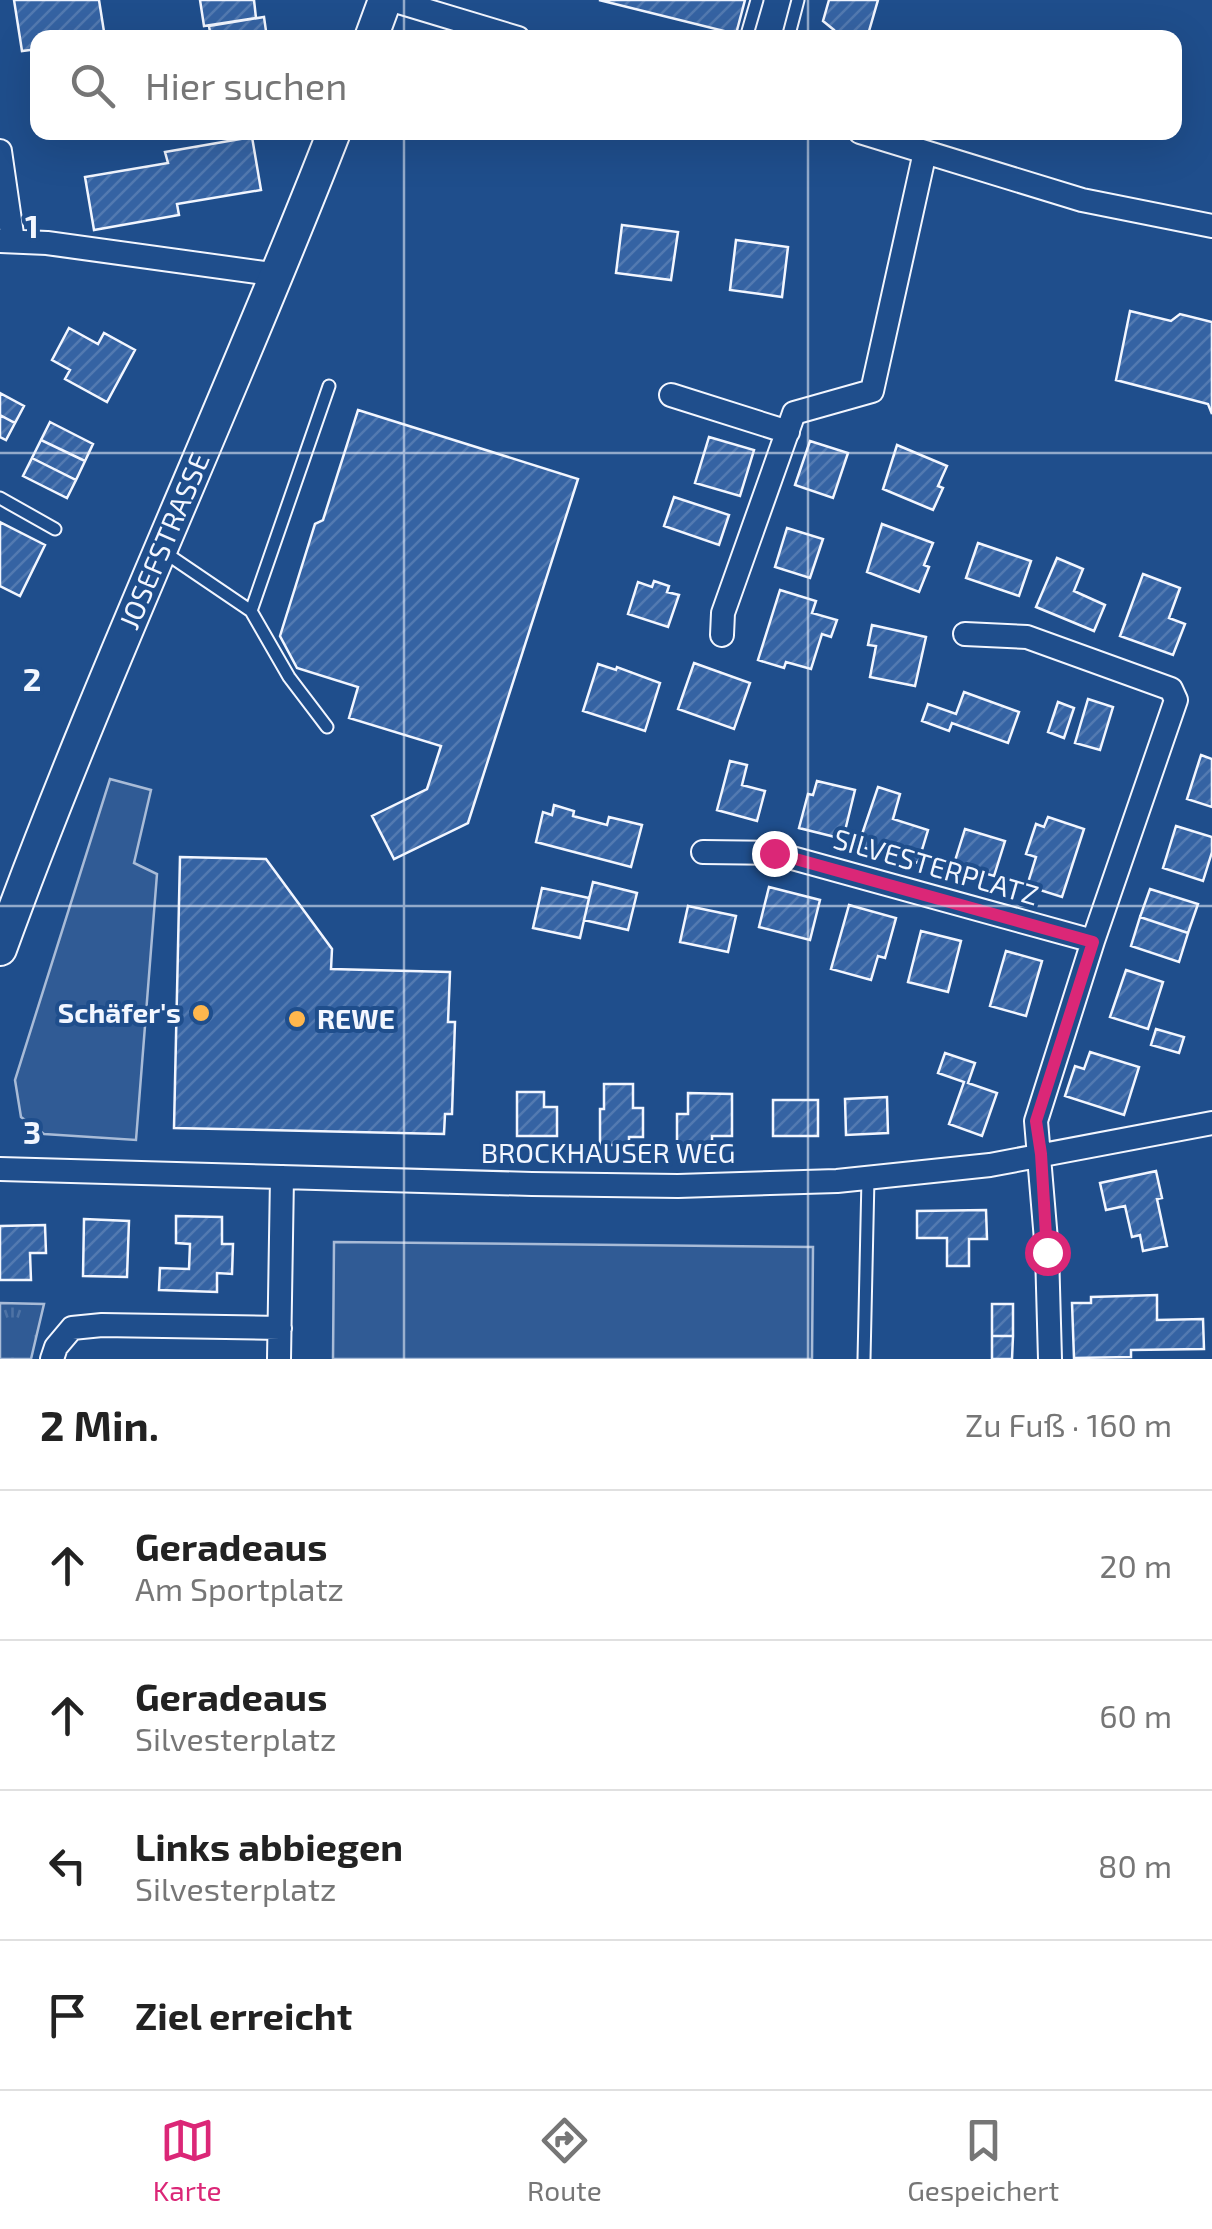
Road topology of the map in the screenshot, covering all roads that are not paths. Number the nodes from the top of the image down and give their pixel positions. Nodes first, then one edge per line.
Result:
1 (388, 0) edge
2 (757, 0) edge
3 (798, 0) edge
4 (452, 9) edge
5 (375, 30) edge
6 (500, 30) edge
7 (748, 30) edge
8 (790, 30) edge
9 (331, 140) edge
10 (886, 140) edge
11 (0, 151) edge
12 (925, 152) junction
13 (1212, 226) edge
14 (6, 241) edge
15 (279, 275) junction
16 (329, 386) dead end
17 (671, 394) dead end
18 (788, 432) junction
19 (0, 498) edge
20 (55, 529) dead end
21 (161, 550) junction
22 (250, 611) junction
23 (722, 634) dead end
24 (964, 634) dead end
25 (327, 726) dead end
26 (703, 852) dead end
27 (1093, 942) junction
28 (0, 949) edge
29 (1212, 1123) edge
30 (1041, 1154) junction
31 (0, 1170) edge
32 (282, 1177) junction
33 (868, 1178) junction
34 (280, 1328) junction
35 (52, 1359) edge
36 (279, 1359) edge
37 (864, 1359) edge
38 (1050, 1359) edge

1 - 4 street
1 - 5 street
2 - 7 lane
3 - 8 lane
4 - 6 street
9 - 15 street, JOSEFSTRASSE
10 - 12 street
11 - 14 street
12 - 13 street
12 - 18 street
14 - 15 street
15 - 21 street, JOSEFSTRASSE
16 - 22 lane
17 - 18 street
18 - 23 street
19 - 20 lane
21 - 22 lane
21 - 28 street, JOSEFSTRASSE
22 - 25 lane
24 - 27 street
26 - 27 street, SILVESTERPLATZ
27 - 30 street
29 - 30 street, BROCKHAUSER WEG
30 - 33 street, BROCKHAUSER WEG
30 - 38 street
31 - 32 street, BROCKHAUSER WEG
32 - 33 street, BROCKHAUSER WEG
32 - 34 street
33 - 37 lane
34 - 35 street
34 - 36 street

